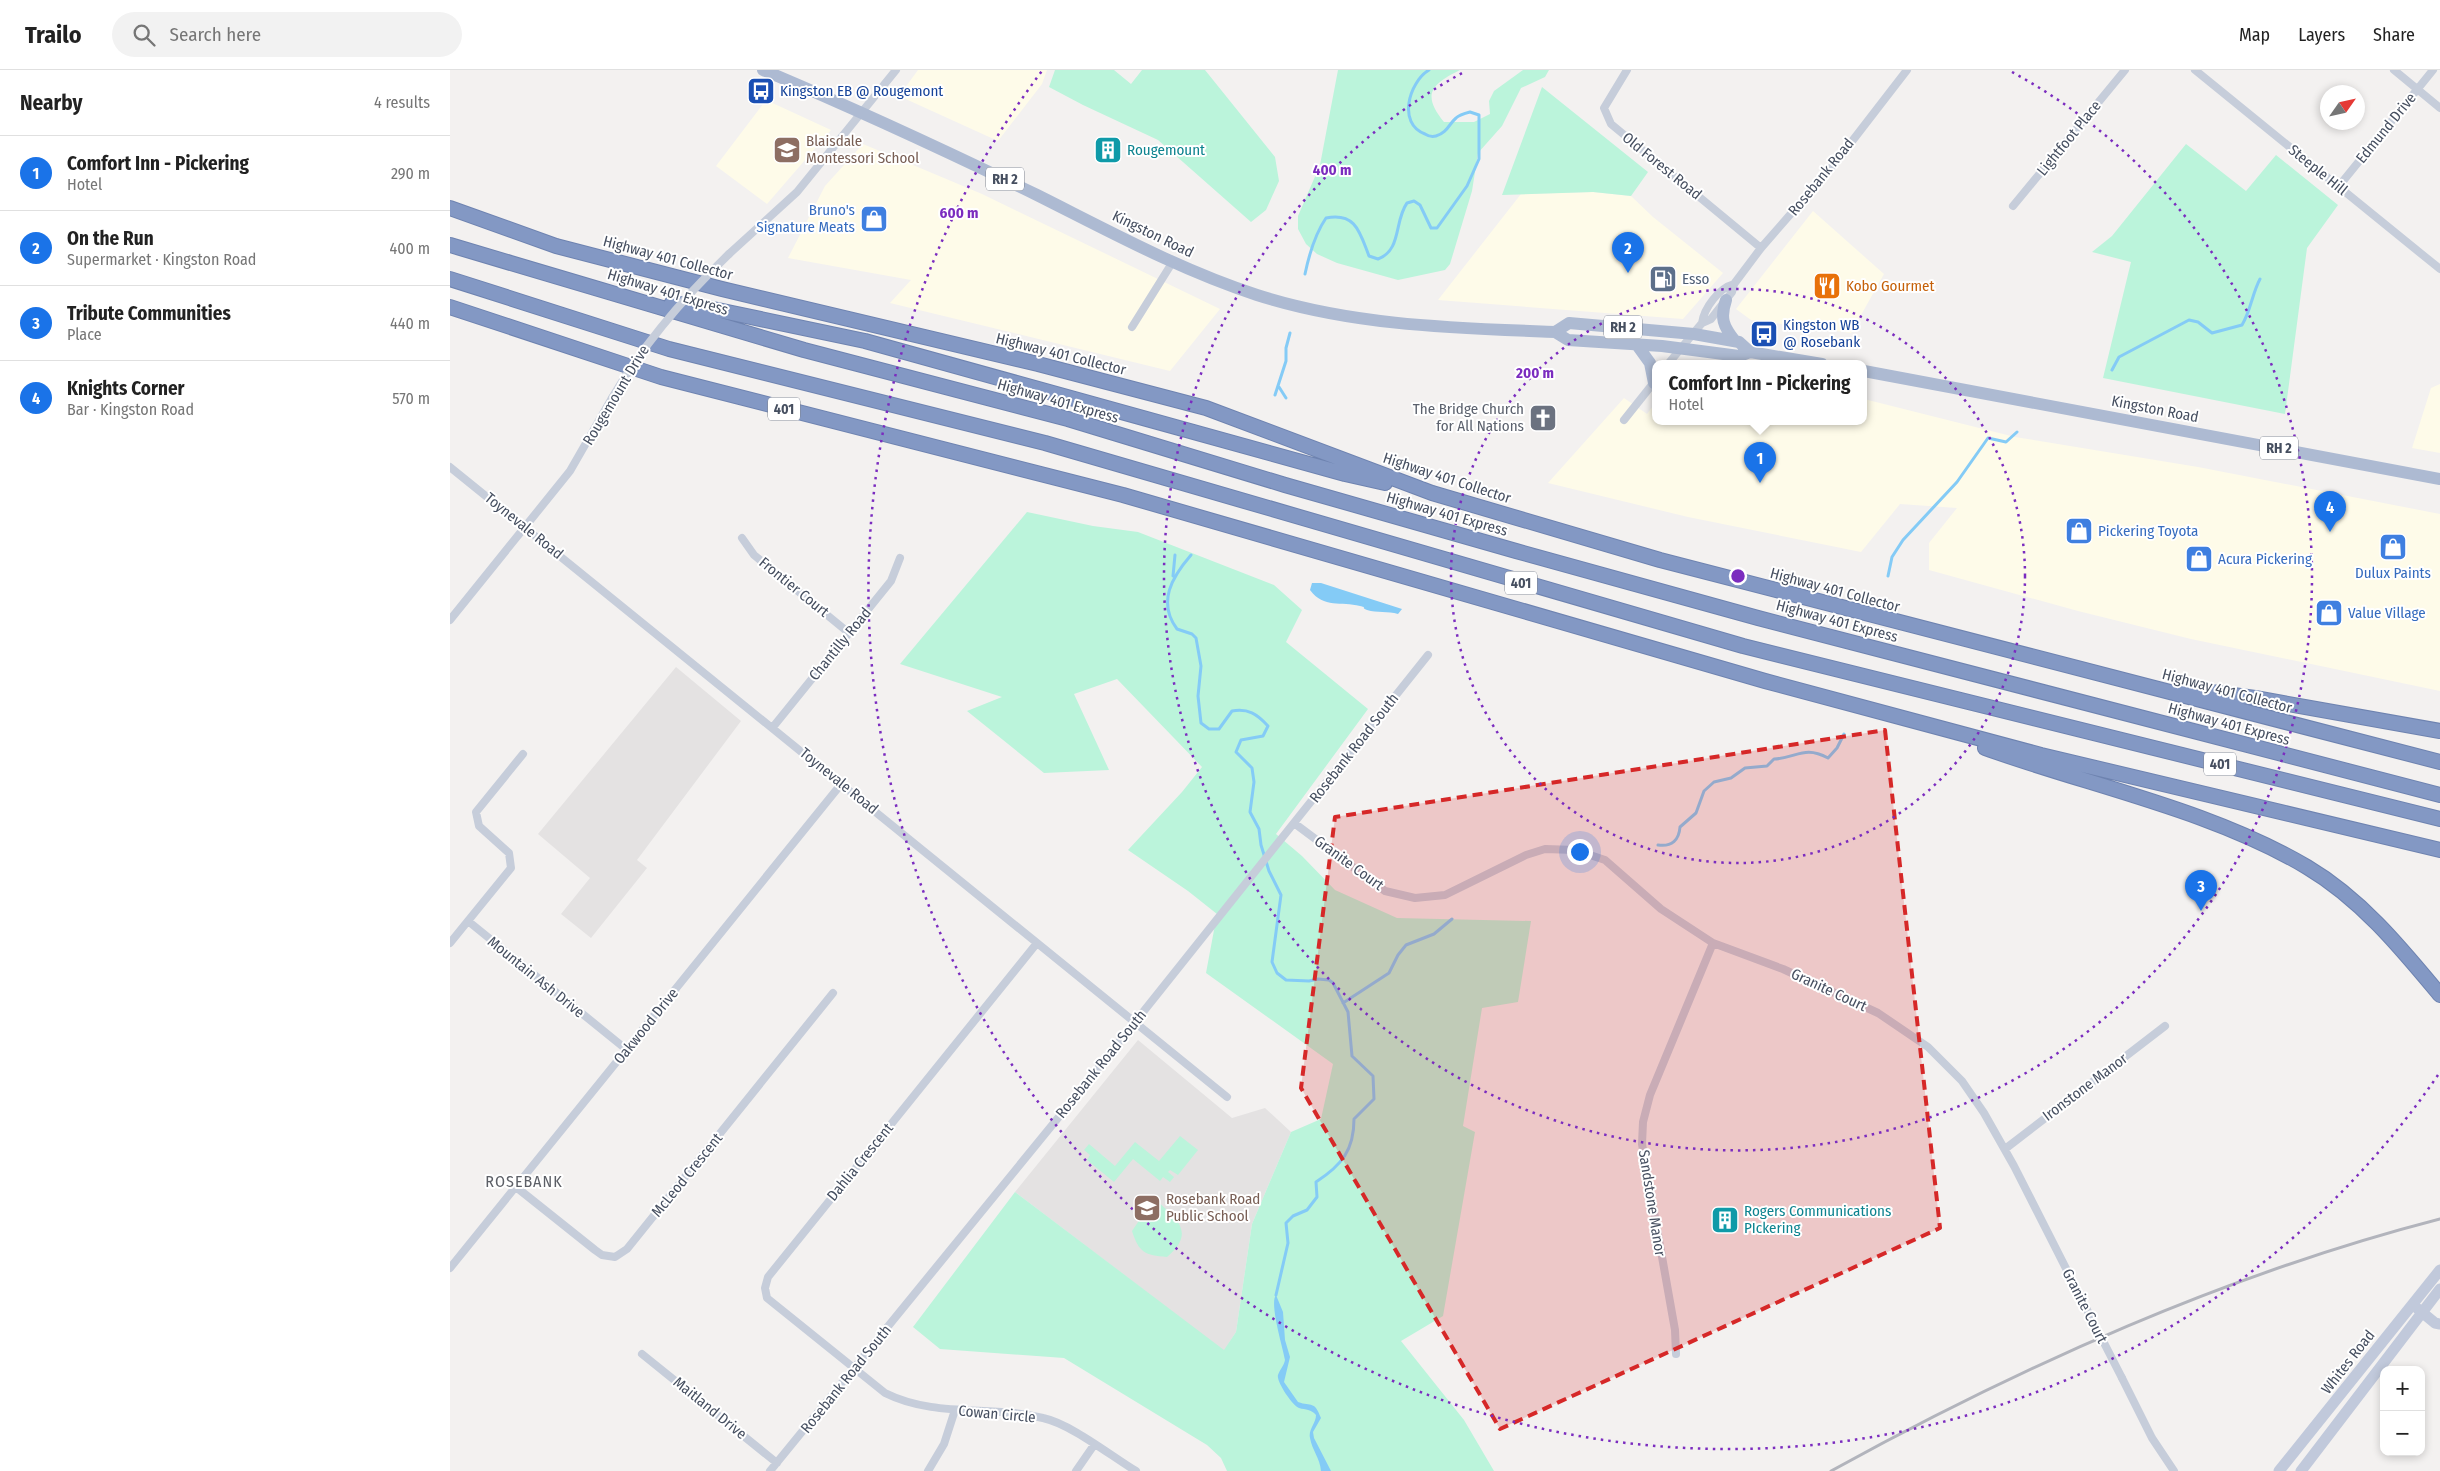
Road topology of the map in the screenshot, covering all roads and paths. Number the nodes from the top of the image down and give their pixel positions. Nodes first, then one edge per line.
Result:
1 (762, 70) edge
2 (896, 70) edge
3 (1627, 70) edge
4 (1907, 70) edge
5 (2125, 70) edge
6 (2195, 70) edge
7 (2394, 70) edge
8 (2433, 70) edge
9 (2418, 90) junction
10 (2440, 108) edge
11 (862, 112) junction
12 (2339, 186) junction
13 (2013, 206) dead end
14 (450, 208) edge
15 (450, 245) edge
16 (1762, 248) junction
17 (1172, 263) junction
18 (2440, 269) edge
19 (450, 279) edge
20 (1734, 284) junction
21 (635, 298) junction
22 (1726, 300) junction
23 (450, 307) edge
24 (1702, 323) junction
25 (1132, 327) dead end
26 (1556, 332) junction
27 (1694, 334) junction
28 (1735, 341) junction
29 (1637, 345) junction
30 (1682, 348) junction
31 (1750, 352) junction
32 (1672, 360) edge
33 (1798, 360) edge
34 (1652, 371) edge
35 (1867, 372) edge
36 (1652, 385) edge
37 (1624, 420) dead end
38 (450, 467) edge
39 (2440, 479) edge
40 (1432, 493) junction
41 (525, 527) junction
42 (742, 538) dead end
43 (900, 558) dead end
44 (450, 620) edge
45 (849, 633) junction
46 (1428, 655) dead end
47 (2120, 680) junction
48 (1890, 715) junction
49 (773, 727) junction
50 (2440, 731) edge
51 (523, 754) dead end
52 (2440, 762) edge
53 (842, 784) junction
54 (2440, 795) edge
55 (2440, 819) edge
56 (1294, 824) junction
57 (2440, 850) edge
58 (468, 922) junction
59 (450, 943) edge
60 (1037, 943) junction
61 (1713, 943) junction
62 (833, 993) dead end
63 (2440, 995) edge
64 (1134, 1023) junction
65 (2165, 1026) dead end
66 (627, 1050) junction
67 (1227, 1097) dead end
68 (2005, 1148) junction
69 (516, 1187) junction
70 (450, 1268) edge
71 (2440, 1270) edge
72 (2440, 1289) edge
73 (2413, 1304) junction
74 (2423, 1313) junction
75 (2440, 1324) edge
76 (642, 1354) dead end
77 (1676, 1354) dead end
78 (855, 1368) junction
79 (955, 1410) junction
80 (1094, 1445) junction
81 (777, 1463) junction
82 (770, 1471) edge
83 (928, 1471) edge
84 (1076, 1471) edge
85 (1136, 1471) edge
86 (2174, 1471) edge
87 (2280, 1471) edge
88 (2301, 1471) edge

1 - 11 main road, Kingston Road / RH 2
2 - 11 street, Rougemount Drive
3 - 16 street, Old Forest Road
4 - 16 street, Rosebank Road
5 - 13 street, Lightfoot Place
6 - 12 street, Steeple Hill
7 - 9 street
8 - 9 street, Edmund Drive
9 - 10 street
9 - 12 street, Edmund Drive
11 - 17 main road, Kingston Road / RH 2
11 - 41 street, Rougemount Drive, bridge
12 - 18 street, Steeple Hill
14 - 40 highway, Highway 401 Collector
15 - 21 highway, Highway 401 Express / 401
16 - 20 street, Rosebank Road
17 - 25 street
17 - 26 main road, Kingston Road / RH 2
19 - 55 highway, 401
20 - 22 street, Rosebank Road
20 - 24 street, Rosebank Road
21 - 40 highway
21 - 54 highway, Highway 401 Express / 401
22 - 24 street, Rosebank Road
22 - 28 main road
23 - 48 highway, 401
24 - 27 street, Rosebank Road
26 - 27 main road, Kingston Road / RH 2
26 - 29 main road, Kingston Road / RH 2
27 - 28 main road, Kingston Road / RH 2
27 - 30 street, Rosebank Road
28 - 31 main road, Kingston Road / RH 2
29 - 30 main road, Kingston Road / RH 2
29 - 34 main road
30 - 31 main road, Kingston Road / RH 2
30 - 32 street, Rosebank Road
31 - 33 main road, Kingston Road / RH 2
35 - 39 main road, Kingston Road / RH 2
36 - 37 street
38 - 41 street, Toynevale Road
40 - 47 highway, Highway 401 Collector
41 - 44 street, Rougemount Drive
41 - 49 street, Toynevale Road
42 - 45 street, Frontier Court
43 - 45 street, Chantilly Road
45 - 49 street, Chantilly Road
46 - 56 street, Rosebank Road South
47 - 50 highway
47 - 52 highway, Highway 401 Collector
48 - 57 highway, 401
48 - 63 highway
49 - 53 street, Toynevale Road
51 - 58 street
53 - 60 street, Toynevale Road
53 - 66 street, Oakwood Drive
56 - 61 street, Granite Court
56 - 64 street, Rosebank Road South
58 - 59 street
58 - 66 street, Mountain Ash Drive
60 - 64 street, Toynevale Road
60 - 78 street, Dahlia Crescent
61 - 68 street, Granite Court
61 - 77 street, Sandstone Manor
62 - 69 street, McLeod Crescent
64 - 67 street, Toynevale Road
64 - 78 street, Rosebank Road South
65 - 68 street, Ironstone Manor
66 - 69 street, Oakwood Drive
68 - 86 street, Granite Court, bridge
69 - 70 street, Oakwood Drive
71 - 73 main road, Whites Road
72 - 74 main road, Whites Road
73 - 74 main road
73 - 87 main road, Whites Road
74 - 75 main road
74 - 88 main road, Whites Road
76 - 81 street, Maitland Drive
78 - 79 street, Cowan Circle
78 - 81 street, Rosebank Road South
79 - 80 street, Cowan Circle
79 - 83 street
80 - 84 street
80 - 85 street, Cowan Circle
81 - 82 street, Rosebank Road South

